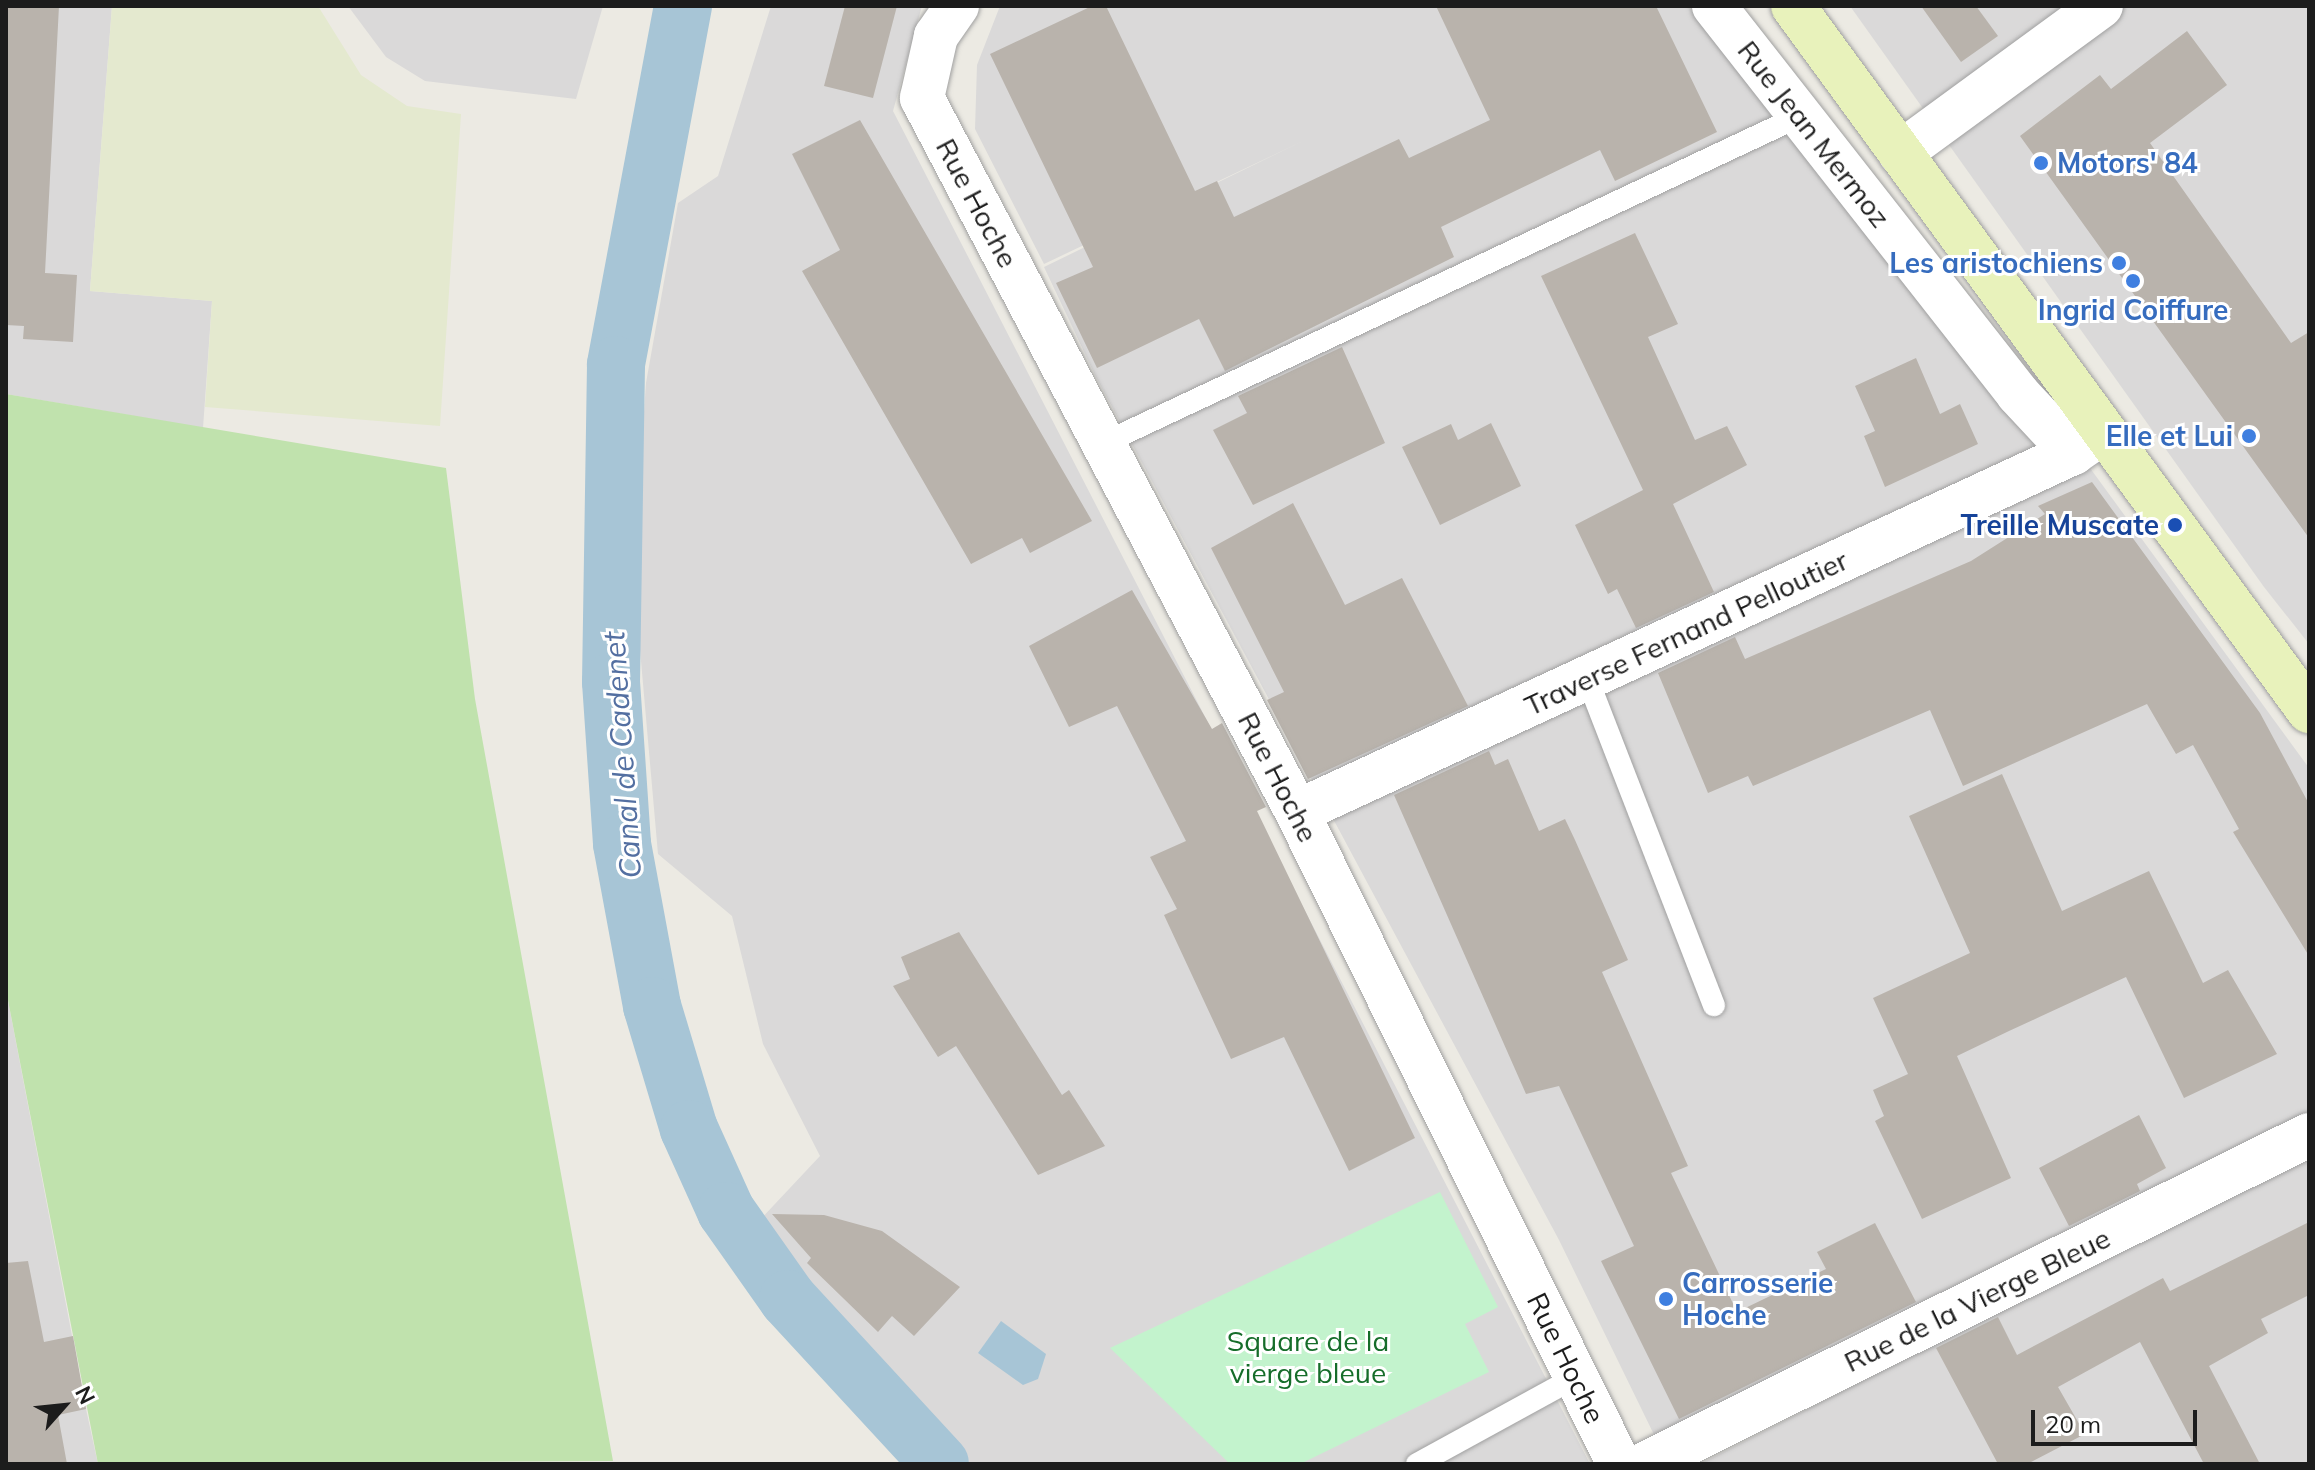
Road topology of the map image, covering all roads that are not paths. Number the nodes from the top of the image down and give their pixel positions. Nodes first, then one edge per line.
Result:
1 (957, 6) edge
2 (1714, 6) edge
3 (1793, 6) edge
4 (2101, 6) edge
5 (1800, 116) junction
6 (1900, 153) junction
7 (2089, 441) junction
8 (1104, 443) junction
9 (1587, 678) junction
10 (2309, 711) edge
11 (1297, 812) junction
12 (1714, 1005) dead end
13 (2309, 1135) edge
14 (1576, 1377) junction
15 (1417, 1464) edge
16 (1619, 1464) edge
17 (1645, 1464) edge

1 - 8 street, Rue Hoche
2 - 5 street, Rue Jean Mermoz
3 - 6 main road
4 - 6 street
5 - 7 street, Rue Jean Mermoz
5 - 8 lane
6 - 7 main road
7 - 9 street, Traverse Fernand Pelloutier
7 - 10 main road
8 - 11 street, Rue Hoche
9 - 11 street, Traverse Fernand Pelloutier
9 - 12 lane
11 - 14 street, Rue Hoche
13 - 17 street, Rue de la Vierge Bleue
14 - 15 lane
14 - 16 street, Rue Hoche

